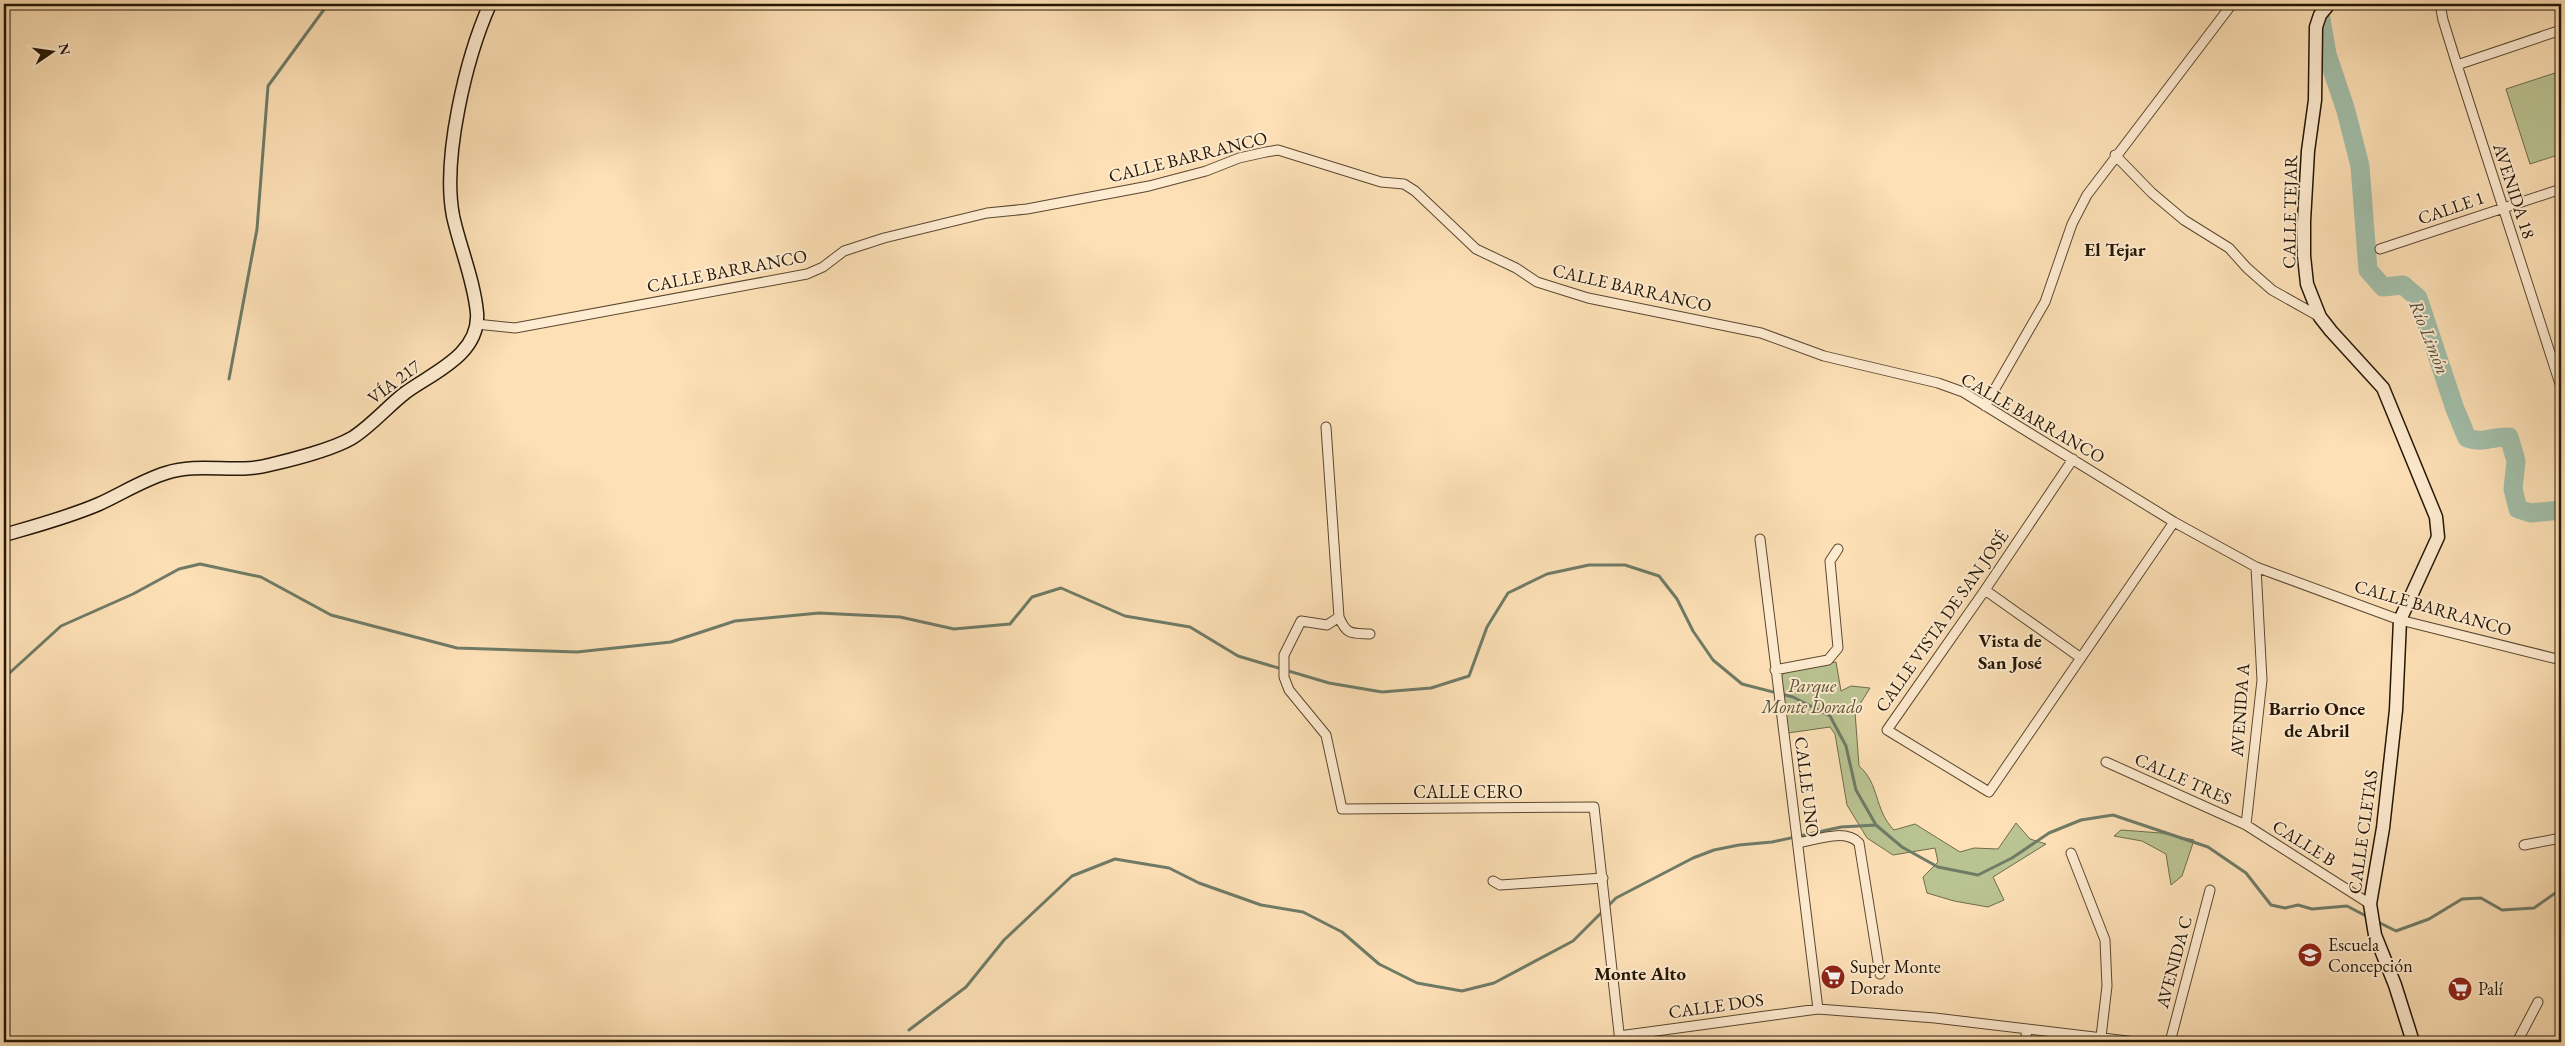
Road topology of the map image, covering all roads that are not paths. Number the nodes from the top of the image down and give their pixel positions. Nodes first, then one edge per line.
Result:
1 (490, 4) edge
2 (2232, 4) edge
3 (2329, 4) edge
4 (2440, 4) edge
5 (2561, 30) edge
6 (2457, 65) junction
7 (2115, 155) junction
8 (2561, 189) edge
9 (2502, 207) junction
10 (2380, 249) dead end
11 (2320, 317) junction
12 (476, 324) junction
13 (2561, 387) edge
14 (1985, 406) junction
15 (1326, 427) dead end
16 (2073, 459) junction
17 (2174, 522) junction
18 (4, 535) edge
19 (1760, 539) dead end
20 (1838, 549) dead end
21 (2256, 567) junction
22 (1986, 590) junction
23 (1339, 617) junction
24 (2400, 620) junction
25 (1370, 634) dead end
26 (2081, 658) junction
27 (2561, 660) edge
28 (1776, 670) junction
29 (2106, 762) dead end
30 (2246, 825) junction
31 (2561, 838) edge
32 (1798, 842) junction
33 (2524, 845) dead end
34 (2072, 853) dead end
35 (1603, 878) junction
36 (1493, 882) dead end
37 (2210, 890) dead end
38 (2370, 904) junction
39 (1880, 974) dead end
40 (2538, 1002) dead end
41 (1818, 1010) junction
42 (2027, 1030) junction
43 (2101, 1037) junction
44 (1620, 1039) edge
45 (2026, 1042) edge
46 (2136, 1042) edge
47 (2170, 1042) edge
48 (2413, 1042) edge
49 (2517, 1042) edge

1 - 12 street, VÍA 217
2 - 7 street
3 - 11 street, CALLE TEJAR
4 - 6 street, AVENIDA 18
5 - 6 street
6 - 9 street, AVENIDA 18
7 - 11 street
7 - 14 street
8 - 9 street, CALLE 1
9 - 10 street, CALLE 1
9 - 13 street, AVENIDA 18
11 - 24 street, CALLE TEJAR
12 - 14 street, CALLE BARRANCO
12 - 18 street, VÍA 217
14 - 16 street, CALLE BARRANCO
15 - 23 street
16 - 17 street, CALLE BARRANCO
16 - 22 street, CALLE VISTA DE SAN JOSÉ
17 - 21 street, CALLE BARRANCO
17 - 26 street, CALLE VISTA DE SAN JOSÉ
19 - 28 street, CALLE UNO
20 - 28 street
21 - 24 street, CALLE BARRANCO
21 - 30 street, AVENIDA A
22 - 26 street
22 - 26 street, CALLE VISTA DE SAN JOSÉ
23 - 25 street
23 - 35 street, CALLE CERO
24 - 27 street, CALLE BARRANCO
24 - 38 street, CALLE CLETAS
28 - 32 street, CALLE UNO
29 - 30 street, CALLE TRES
30 - 38 street, CALLE B
31 - 33 street
32 - 39 street
32 - 41 street, CALLE UNO
34 - 43 street
35 - 36 street
35 - 44 street
37 - 47 street, AVENIDA C
38 - 48 street, CALLE CLETAS
40 - 49 street
41 - 42 street, CALLE DOS
41 - 44 street, CALLE DOS
42 - 43 street, CALLE DOS
42 - 45 street
43 - 46 street, CALLE DOS

